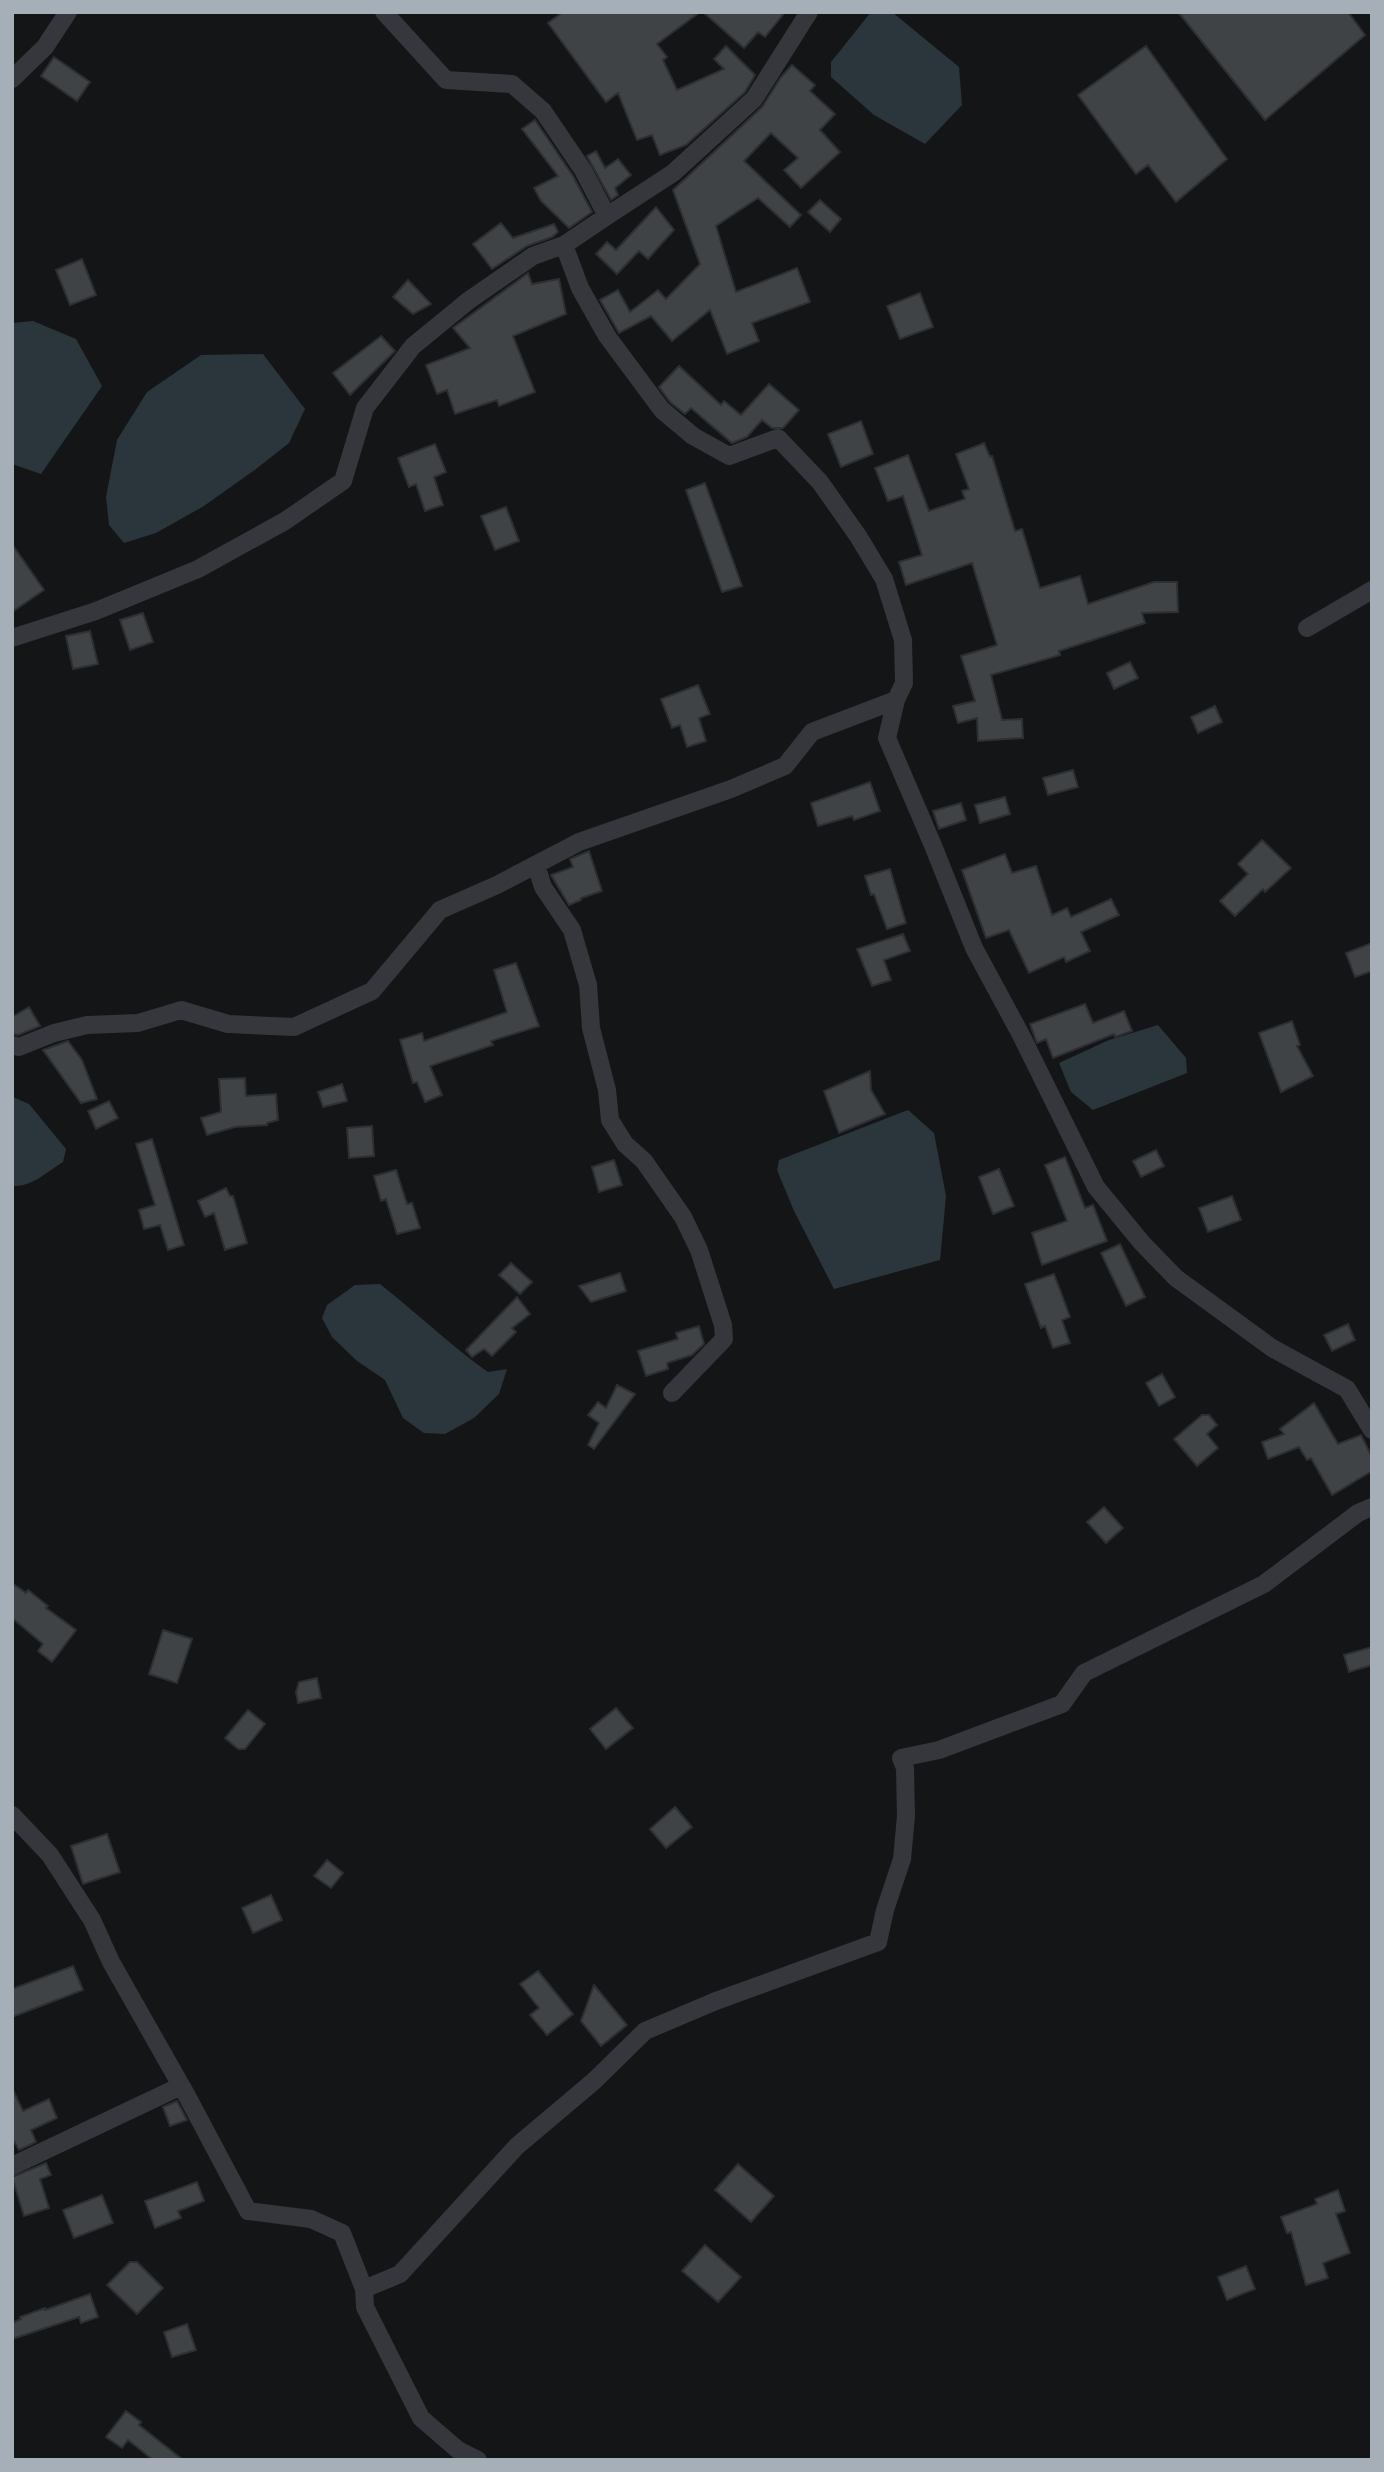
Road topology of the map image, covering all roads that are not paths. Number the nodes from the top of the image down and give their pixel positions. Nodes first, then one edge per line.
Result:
1 (68, 12) edge
2 (384, 12) edge
3 (809, 12) edge
4 (12, 79) edge
5 (607, 216) junction
6 (564, 245) junction
7 (1372, 590) edge
8 (1307, 628) dead end
9 (15, 632) edge
10 (896, 700) junction
11 (536, 864) junction
12 (12, 1045) edge
13 (672, 1393) dead end
14 (1372, 1430) edge
15 (1372, 1507) edge
16 (12, 1815) edge
17 (181, 2086) junction
18 (12, 2166) edge
19 (364, 2289) junction
20 (478, 2460) edge

1 - 4 street
2 - 5 street
3 - 5 street
5 - 6 street
6 - 9 street
6 - 10 street
7 - 8 street
10 - 11 street
10 - 14 street
11 - 12 street
11 - 13 street
15 - 19 street
16 - 17 street
17 - 18 street
17 - 19 street
19 - 20 street

